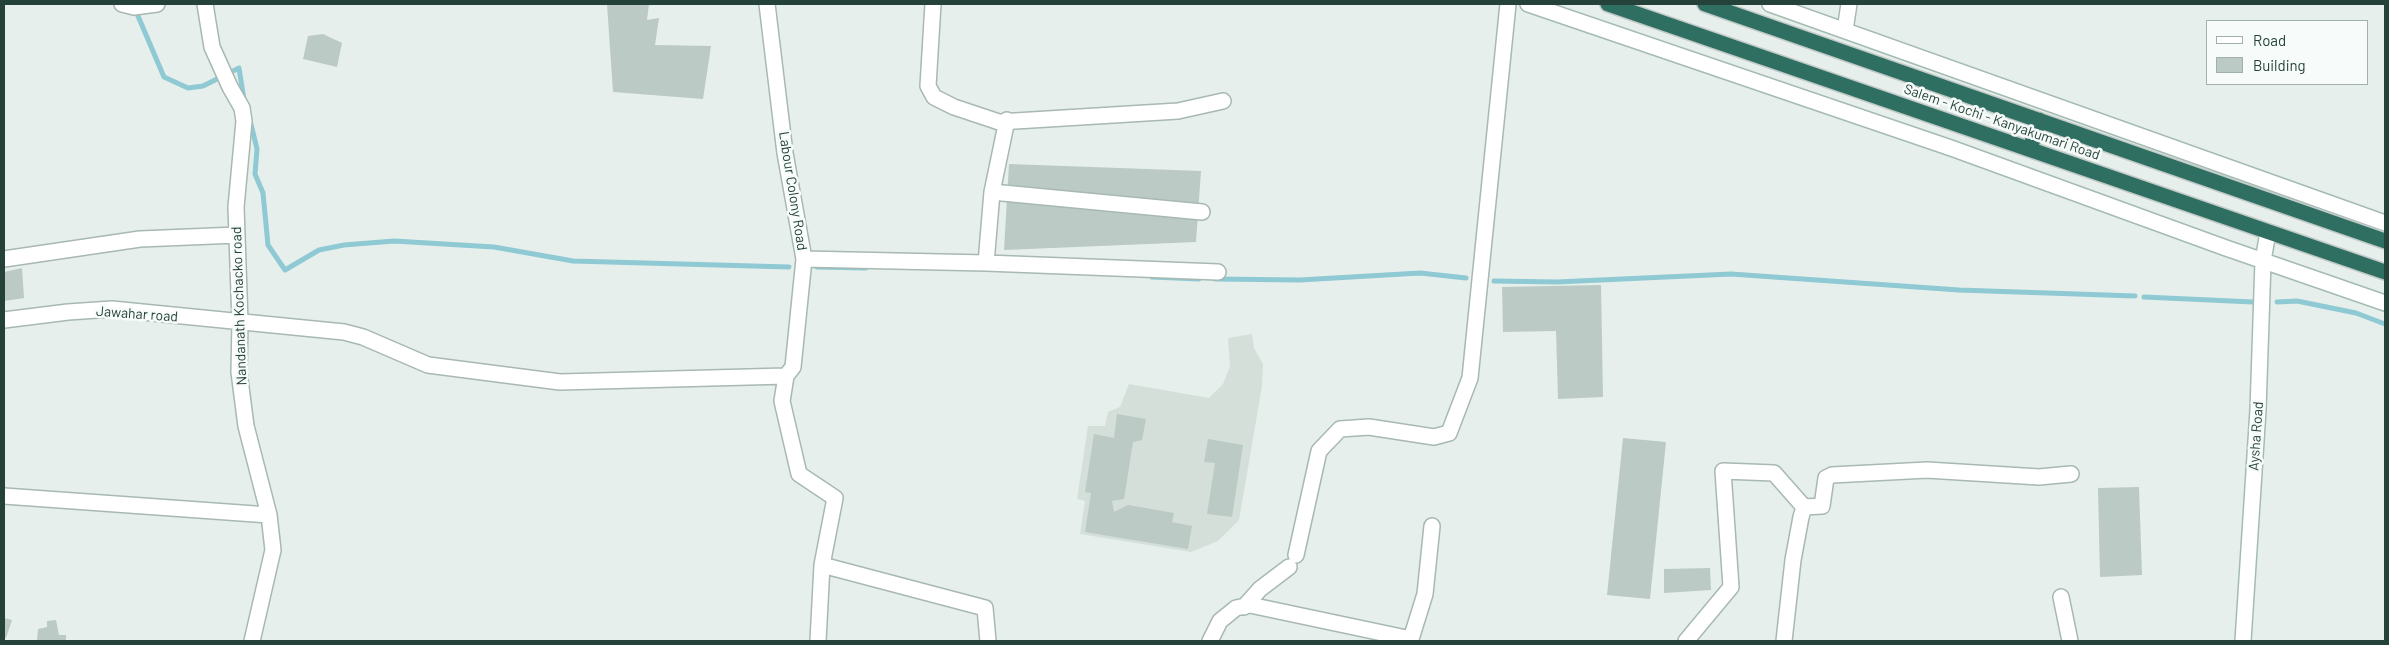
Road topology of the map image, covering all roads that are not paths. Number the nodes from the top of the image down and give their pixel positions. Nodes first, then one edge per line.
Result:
1 (157, 4) edge
2 (205, 4) edge
3 (767, 4) edge
4 (934, 4) edge
5 (1508, 4) edge
6 (1528, 4) edge
7 (1608, 4) edge
8 (1705, 4) edge
9 (1770, 4) edge
10 (1850, 4) edge
11 (126, 5) edge
12 (1845, 30) junction
13 (1223, 100) dead end
14 (1007, 120) junction
15 (2039, 120) junction
16 (2030, 149) junction
17 (992, 192) junction
18 (1202, 212) dead end
19 (2385, 223) edge
20 (2268, 232) junction
21 (237, 235) junction
22 (2385, 241) edge
23 (4, 259) edge
24 (804, 259) junction
25 (2263, 261) junction
26 (986, 262) junction
27 (1218, 272) dead end
28 (2385, 272) edge
29 (2385, 303) edge
30 (4, 320) edge
31 (240, 322) junction
32 (786, 376) junction
33 (2071, 474) dead end
34 (4, 496) edge
35 (1804, 507) junction
36 (269, 515) junction
37 (1432, 526) dead end
38 (822, 565) junction
39 (2061, 597) dead end
40 (1244, 607) junction
41 (1402, 640) edge
42 (252, 641) edge
43 (818, 641) edge
44 (988, 641) edge
45 (1210, 641) edge
46 (1686, 641) edge
47 (1784, 641) edge
48 (2070, 641) edge
49 (2243, 641) edge

1 - 11 street
2 - 21 street, Nandanath Kochacko road
3 - 24 street, Labour Colony Road
4 - 14 street
5 - 40 street
6 - 25 street
7 - 16 highway, Salem - Kochi - Kanyakumari Road
8 - 15 highway, Salem - Kochi - Kanyakumari Road
9 - 12 street
10 - 12 street
12 - 19 street
13 - 14 street
14 - 17 street
15 - 16 highway
15 - 22 highway, Salem - Kochi - Kanyakumari Road
16 - 20 highway, Salem - Kochi - Kanyakumari Road
17 - 18 street
17 - 26 street
20 - 25 street, Aysha Road
20 - 28 highway, Salem - Kochi - Kanyakumari Road
21 - 23 street
21 - 31 street, Nandanath Kochacko road
24 - 26 street
24 - 32 street, Labour Colony Road
25 - 29 street
25 - 49 street, Aysha Road
26 - 27 street
30 - 31 street, Jawahar road
31 - 32 street, Jawahar road
31 - 36 street, Nandanath Kochacko road
32 - 38 street
33 - 35 street
34 - 36 street
35 - 46 street
35 - 47 street
36 - 42 street, Nandanath Kochacko road
37 - 41 street
38 - 43 street
38 - 44 street
39 - 48 street
40 - 41 street
40 - 45 street

